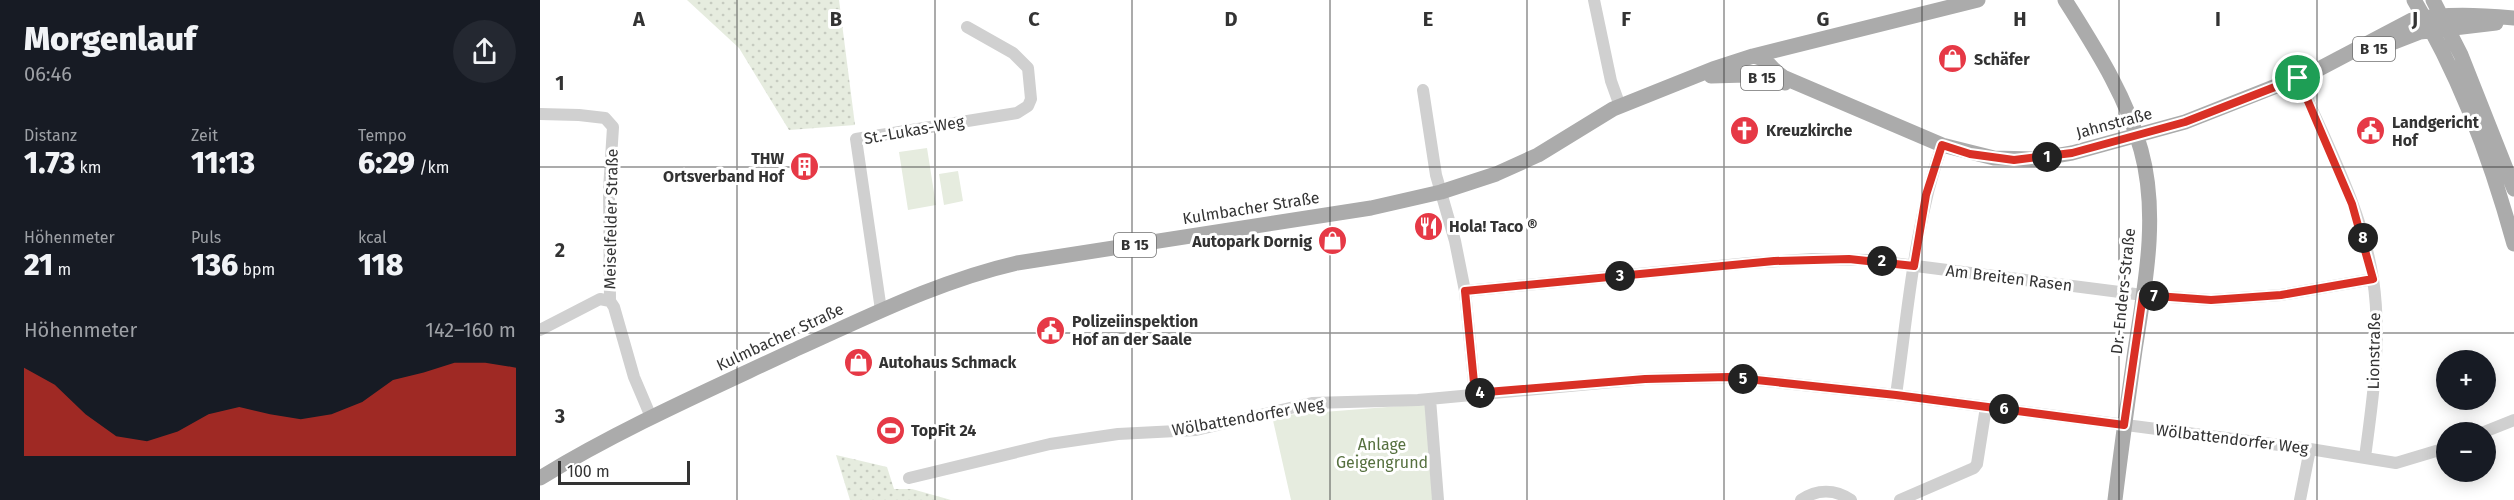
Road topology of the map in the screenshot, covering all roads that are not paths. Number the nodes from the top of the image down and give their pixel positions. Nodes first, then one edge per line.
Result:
1 (1594, 0) edge
2 (1978, 0) edge
3 (2065, 0) edge
4 (2414, 0) edge
5 (2433, 0) edge
6 (2514, 19) edge
7 (2446, 23) junction
8 (2428, 24) junction
9 (967, 27) dead end
10 (1753, 57) junction
11 (1693, 77) junction
12 (2298, 78) junction
13 (1423, 90) dead end
14 (1828, 96) junction
15 (1620, 106) junction
16 (540, 114) edge
17 (2137, 137) junction
18 (1942, 145) junction
19 (2513, 183) edge
20 (1441, 192) junction
21 (2514, 244) edge
22 (1914, 266) junction
23 (2373, 279) junction
24 (1465, 291) junction
25 (2143, 295) junction
26 (610, 301) junction
27 (881, 310) junction
28 (540, 330) edge
29 (1475, 393) junction
30 (1896, 395) junction
31 (1430, 399) junction
32 (1986, 407) junction
33 (651, 417) junction
34 (2514, 420) edge
35 (2124, 425) junction
36 (2496, 427) edge
37 (2310, 449) junction
38 (2436, 451) edge
39 (2366, 457) junction
40 (909, 477) dead end
41 (540, 478) edge
42 (1438, 500) edge
43 (1801, 500) edge
44 (1851, 500) edge
45 (1900, 500) edge
46 (2115, 500) edge
47 (2300, 500) edge

1 - 15 street
2 - 10 main road, Kulmbacher Straße
3 - 17 main road, Dr.-Enders-Straße
4 - 8 main road
5 - 7 main road
6 - 7 main road
7 - 8 main road, B 15
7 - 19 main road
8 - 12 main road, Jahnstraße / B 15
8 - 21 main road
9 - 27 street, St.-Lukas-Weg
10 - 11 main road, Kulmbacher Straße / B 15
10 - 14 main road, Jahnstraße / B 15
11 - 14 main road, B 15
11 - 15 main road, Kulmbacher Straße / B 15
12 - 17 main road, Jahnstraße / B 15
12 - 23 street, Lionstraße
13 - 20 street
14 - 18 main road, Jahnstraße / B 15
15 - 20 main road, Kulmbacher Straße / B 15
16 - 26 street, Meiselfelder Straße
17 - 18 main road, Jahnstraße / B 15
17 - 25 main road, Dr.-Enders-Straße
18 - 22 street
20 - 24 street
20 - 27 main road, Kulmbacher Straße / B 15
22 - 24 street, Am Breiten Rasen
22 - 25 street, Am Breiten Rasen
22 - 30 street
23 - 25 street, Am Breiten Rasen
23 - 39 street, Lionstraße
24 - 29 street
25 - 35 main road, Dr.-Enders-Straße
26 - 28 street
26 - 33 street, Meiselfelder Straße
27 - 33 main road, Kulmbacher Straße / B 15
29 - 30 street, Wölbattendorfer Weg
29 - 31 street, Wölbattendorfer Weg
30 - 32 street, Wölbattendorfer Weg
31 - 40 street, Wölbattendorfer Weg
31 - 42 street
32 - 35 street, Wölbattendorfer Weg
32 - 45 street
33 - 41 main road, Kulmbacher Straße / B 15
34 - 36 street
35 - 37 street, Wölbattendorfer Weg
35 - 46 main road, Dr.-Enders-Straße
37 - 39 street, Wölbattendorfer Weg
37 - 47 street
38 - 39 street, Wölbattendorfer Weg
43 - 44 street

